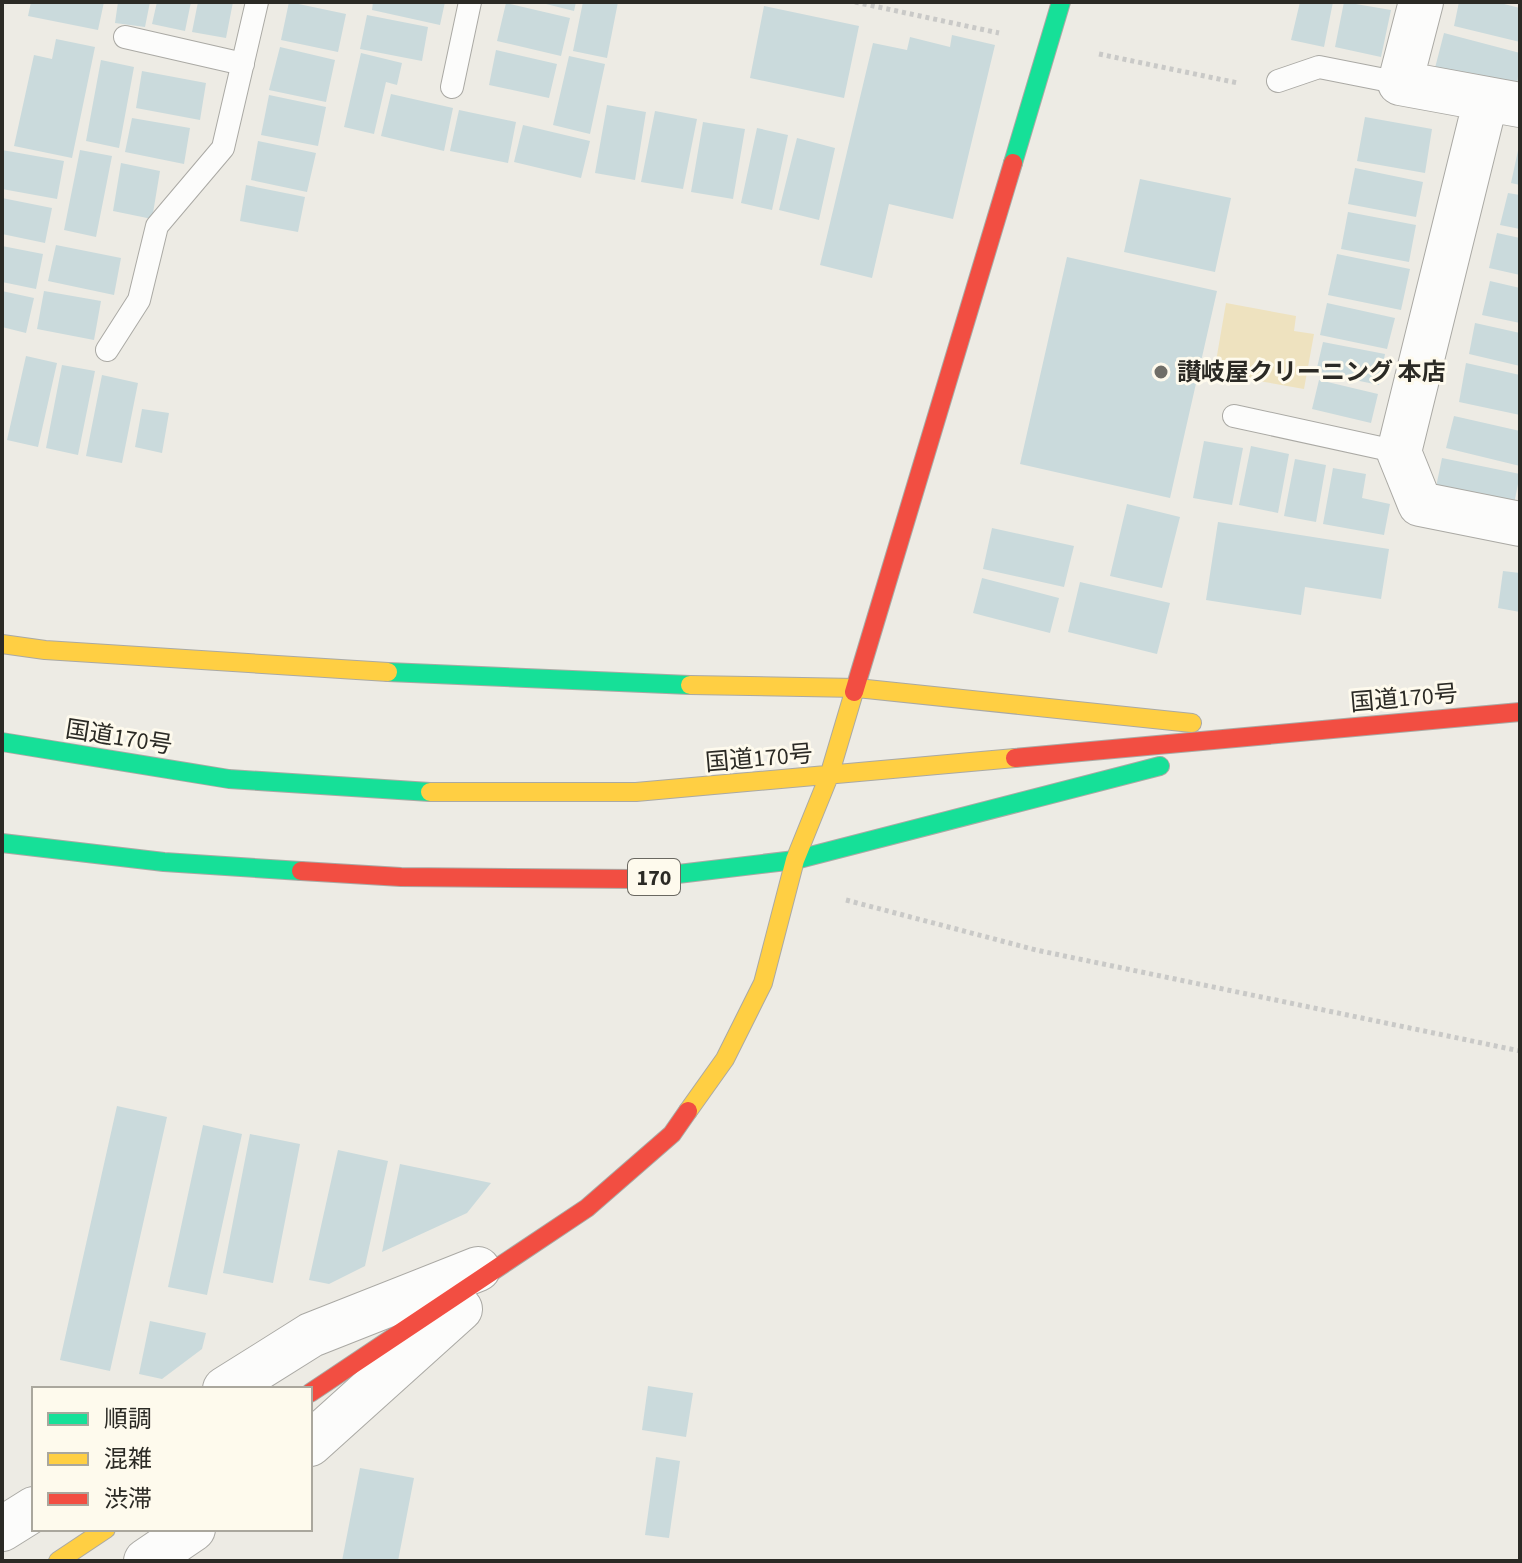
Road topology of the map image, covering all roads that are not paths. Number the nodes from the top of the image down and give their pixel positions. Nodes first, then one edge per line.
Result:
1 (257, 2) edge
2 (470, 2) edge
3 (1061, 2) edge
4 (1421, 2) edge
5 (125, 37) dead end
6 (243, 64) junction
7 (1278, 81) road end
8 (1400, 83) junction
9 (452, 87) dead end
10 (1503, 102) edge
11 (107, 350) dead end
12 (1234, 416) dead end
13 (1399, 452) junction
14 (1520, 524) edge
15 (2, 644) edge
16 (857, 688) junction
17 (1520, 712) edge
18 (1290, 733) junction
19 (2, 742) edge
20 (829, 776) junction
21 (2, 843) edge
22 (795, 860) junction
23 (524, 1251) junction
24 (228, 1387) edge
25 (312, 1392) edge
26 (312, 1442) edge
27 (32, 1510) edge
28 (2, 1529) edge
29 (103, 1531) edge
30 (190, 1531) edge
31 (58, 1561) edge
32 (146, 1561) edge

1 - 6 lane
2 - 9 lane
3 - 16 main road
4 - 8 street
5 - 6 lane
6 - 11 lane
7 - 8 lane
8 - 10 street
10 - 13 street
12 - 13 lane
13 - 14 street
15 - 16 main road, 170
16 - 18 main road, 170
16 - 20 main road
17 - 18 main road, 国道170号 / 170
18 - 20 main road, 国道170号 / 170
18 - 22 main road, 170
19 - 20 main road, 国道170号 / 170
20 - 22 main road
21 - 22 main road, 170
22 - 23 main road
23 - 24 street
23 - 25 main road
23 - 26 street
27 - 28 street
29 - 31 main road
30 - 32 street

